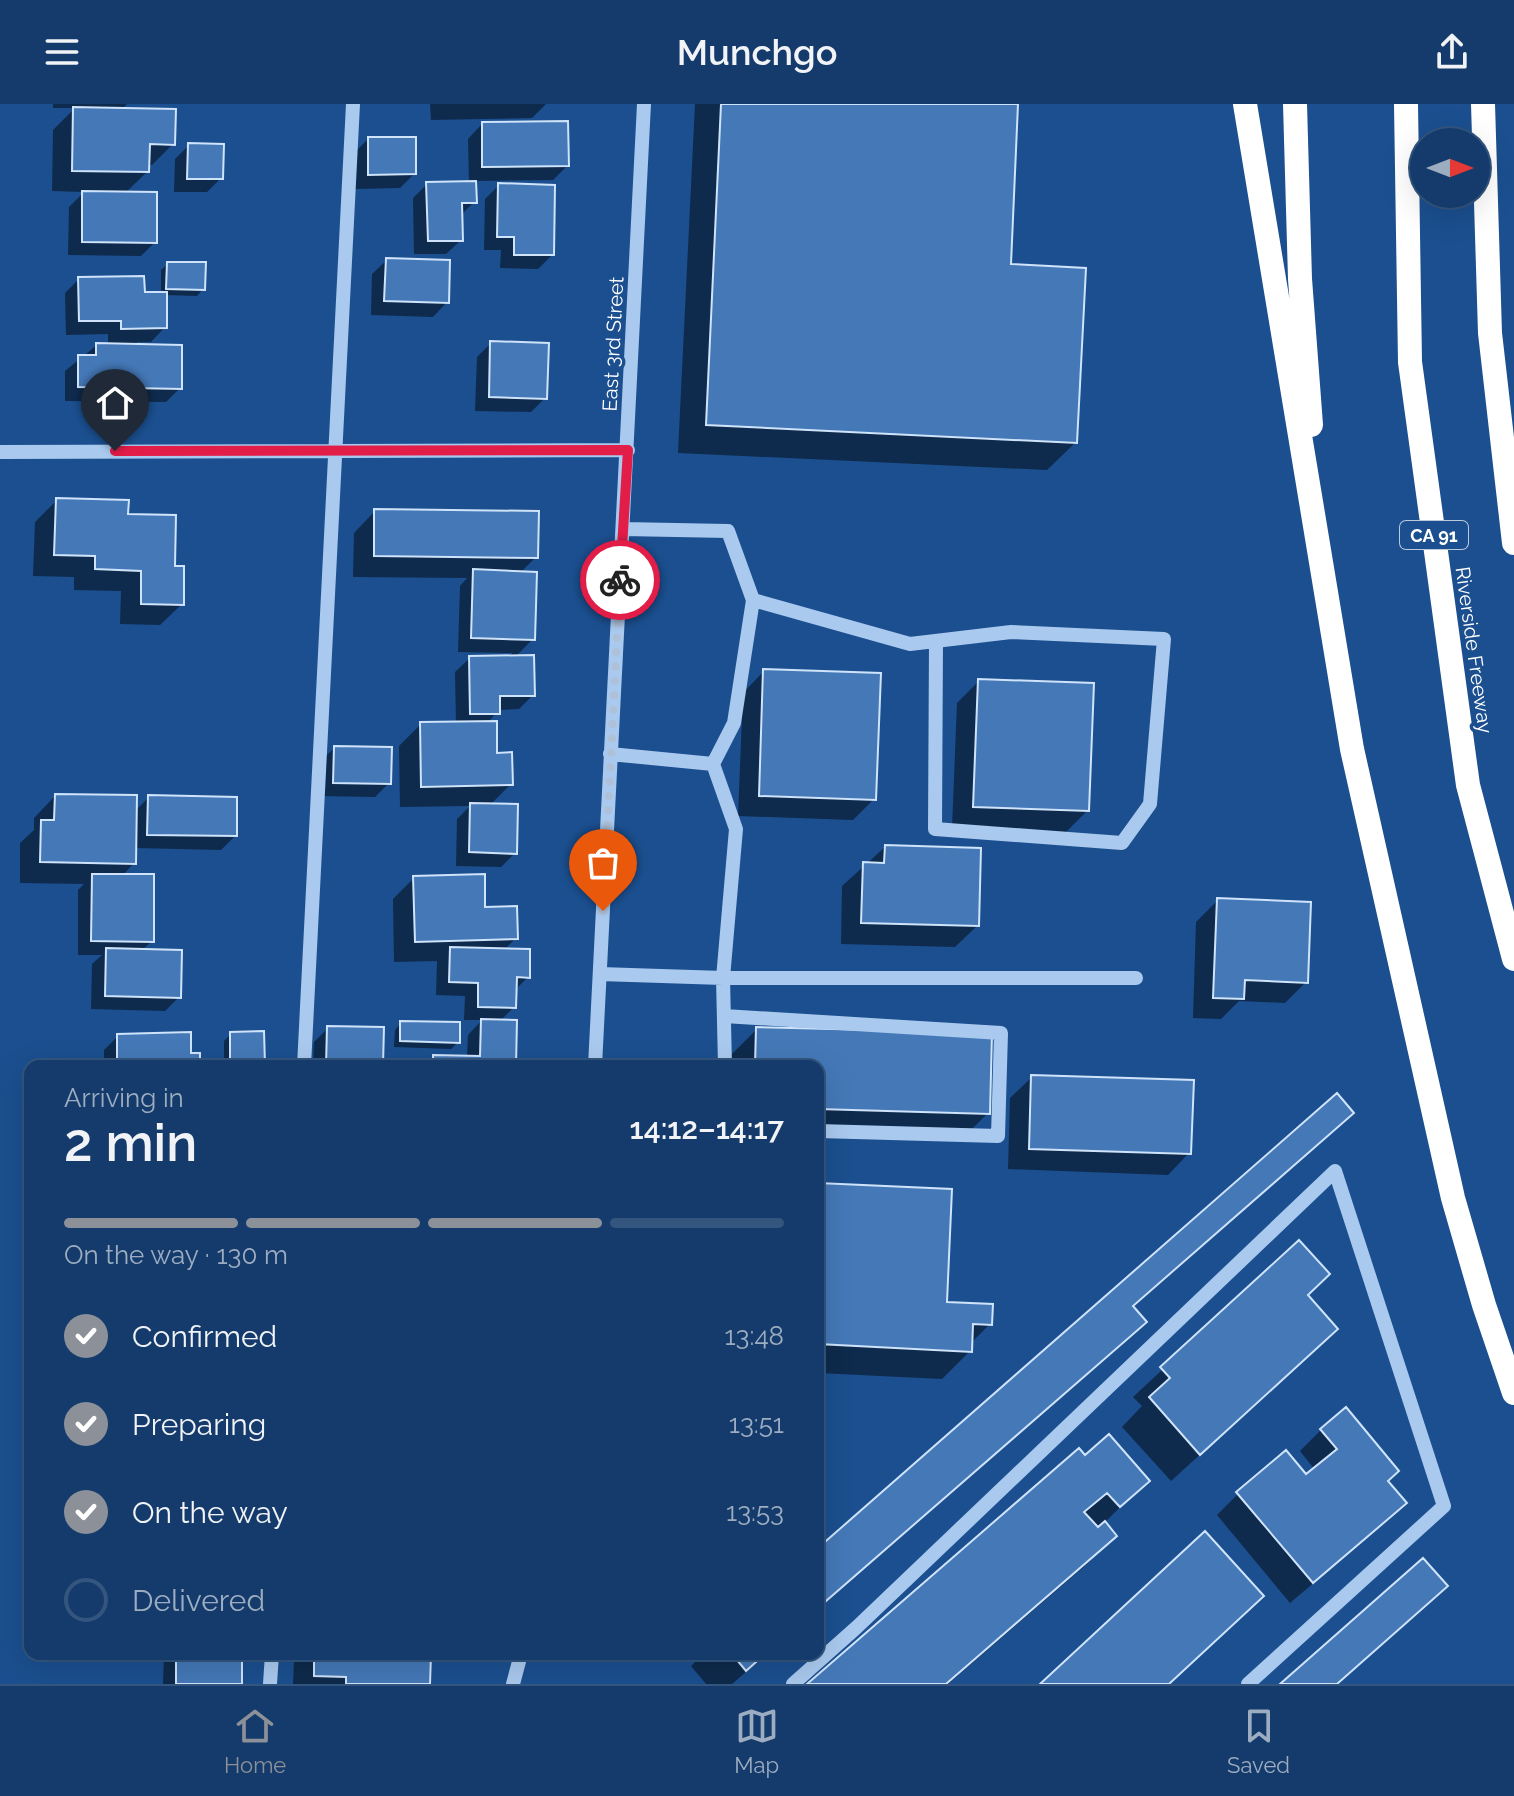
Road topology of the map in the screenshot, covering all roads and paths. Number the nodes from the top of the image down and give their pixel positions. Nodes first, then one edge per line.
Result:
1 (353, 104) edge
2 (644, 104) edge
3 (1245, 104) edge
4 (1295, 104) edge
5 (1406, 104) edge
6 (1483, 104) edge
7 (628, 450) junction
8 (337, 451) junction
9 (0, 452) edge
10 (623, 529) junction
11 (1514, 543) edge
12 (1325, 594) junction
13 (753, 600) junction
14 (936, 641) junction
15 (610, 754) junction
16 (713, 764) junction
17 (1514, 959) edge
18 (600, 974) junction
19 (723, 978) junction
20 (1136, 978) dead end
21 (724, 1016) junction
22 (304, 1060) edge
23 (595, 1060) edge
24 (725, 1060) edge
25 (824, 1131) edge
26 (1514, 1393) edge
27 (824, 1656) edge
28 (272, 1660) edge
29 (519, 1660) edge
30 (820, 1660) edge
31 (270, 1684) edge
32 (513, 1684) edge
33 (793, 1684) edge
34 (1248, 1684) edge

1 - 8 street
2 - 7 street, East 3rd Street
3 - 12 highway
4 - 12 highway
5 - 17 highway, Riverside Freeway / CA 91
6 - 11 highway
7 - 8 street
7 - 10 street, East 3rd Street
8 - 9 street
8 - 22 street
10 - 13 street
10 - 15 street, East 3rd Street
12 - 26 highway
13 - 14 street
13 - 16 street
14 - 14 street
15 - 16 street
15 - 18 street, East 3rd Street
16 - 19 street
18 - 19 street
18 - 23 street, East 3rd Street
19 - 20 street
19 - 21 street
21 - 24 street
21 - 25 street
27 - 34 street
28 - 31 street
29 - 32 street
30 - 33 street

